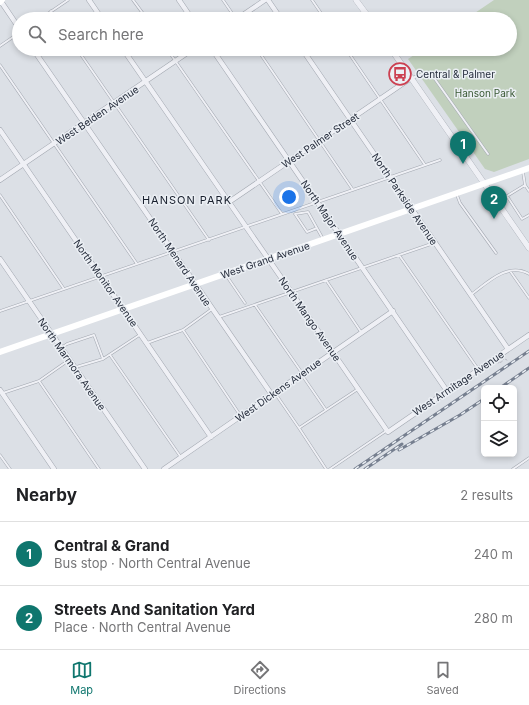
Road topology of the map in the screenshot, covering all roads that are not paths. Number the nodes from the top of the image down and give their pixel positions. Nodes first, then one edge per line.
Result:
1 (68, 0) edge
2 (89, 0) edge
3 (133, 0) edge
4 (179, 0) edge
5 (223, 0) edge
6 (267, 0) edge
7 (312, 0) edge
8 (356, 0) edge
9 (1, 1) edge
10 (51, 11) edge
11 (97, 12) edge
12 (141, 12) edge
13 (187, 12) edge
14 (232, 12) edge
15 (248, 12) edge
16 (276, 12) edge
17 (320, 12) edge
18 (365, 12) edge
19 (12, 18) edge
20 (12, 38) edge
21 (0, 46) edge
22 (39, 56) edge
23 (82, 56) edge
24 (128, 56) edge
25 (173, 56) edge
26 (183, 56) edge
27 (217, 56) edge
28 (262, 56) edge
29 (307, 56) edge
30 (351, 56) edge
31 (395, 56) edge
32 (176, 61) junction
33 (0, 66) edge
34 (411, 78) junction
35 (145, 81) junction
36 (381, 99) junction
37 (114, 102) junction
38 (350, 120) junction
39 (84, 123) junction
40 (0, 130) edge
41 (320, 140) junction
42 (54, 143) junction
43 (488, 154) dead end
44 (440, 160) dead end
45 (290, 161) junction
46 (24, 164) junction
47 (426, 165) junction
48 (526, 169) edge
49 (390, 178) junction
50 (0, 180) edge
51 (259, 182) junction
52 (485, 184) junction
53 (524, 184) junction
54 (353, 190) junction
55 (529, 191) edge
56 (457, 194) junction
57 (0, 195) edge
58 (229, 202) junction
59 (318, 202) junction
60 (411, 210) junction
61 (282, 214) junction
62 (529, 215) edge
63 (246, 227) junction
64 (317, 228) junction
65 (340, 234) junction
66 (209, 240) junction
67 (324, 240) junction
68 (434, 243) junction
69 (529, 248) edge
70 (173, 252) junction
71 (496, 253) dead end
72 (398, 255) junction
73 (0, 259) edge
74 (268, 259) junction
75 (137, 264) junction
76 (362, 267) junction
77 (510, 271) junction
78 (225, 274) junction
79 (529, 274) edge
80 (101, 277) junction
81 (326, 280) junction
82 (195, 284) junction
83 (64, 289) junction
84 (291, 292) junction
85 (471, 295) junction
86 (529, 298) edge
87 (29, 301) junction
88 (245, 303) dead end
89 (255, 305) junction
90 (124, 309) junction
91 (212, 309) junction
92 (0, 311) edge
93 (393, 311) junction
94 (218, 317) junction
95 (183, 330) junction
96 (362, 333) junction
97 (52, 334) junction
98 (141, 334) junction
99 (529, 335) edge
100 (147, 343) junction
101 (61, 348) junction
102 (508, 349) junction
103 (0, 352) edge
104 (333, 353) junction
105 (110, 355) junction
106 (104, 359) junction
107 (70, 360) junction
108 (75, 368) junction
109 (478, 370) junction
110 (302, 374) junction
111 (39, 381) junction
112 (358, 389) junction
113 (1, 391) edge
114 (447, 391) junction
115 (274, 394) junction
116 (326, 410) junction
117 (241, 416) junction
118 (299, 428) junction
119 (387, 431) junction
120 (211, 437) junction
121 (0, 455) edge
122 (181, 457) junction
123 (529, 458) edge
124 (10, 469) edge
125 (54, 469) edge
126 (99, 469) edge
127 (144, 469) edge
128 (164, 469) edge
129 (326, 469) edge
130 (330, 469) edge
131 (513, 469) edge

1 - 10 lane
2 - 11 street
3 - 12 lane
4 - 13 street
5 - 14 lane
6 - 15 street
6 - 16 street
7 - 17 lane
8 - 18 street
9 - 19 street
20 - 21 lane
22 - 39 street, North Menard Avenue
23 - 37 lane
24 - 35 street, North Mango Avenue
25 - 32 lane
26 - 32 street, West Belden Avenue
27 - 45 street, North Major Avenue
28 - 41 lane
29 - 38 street, North Parkside Avenue
30 - 36 lane
31 - 34 street
32 - 35 street, West Belden Avenue
32 - 51 lane
33 - 42 lane
34 - 36 street, West Palmer Street
34 - 43 lane
34 - 52 street
35 - 37 street, West Belden Avenue
35 - 58 street, North Mango Avenue
36 - 38 street, West Palmer Street
36 - 47 lane
37 - 39 street, West Belden Avenue
37 - 66 lane
38 - 41 street, West Palmer Street
38 - 49 street, North Parkside Avenue
39 - 42 street, West Belden Avenue
39 - 70 street, North Menard Avenue
40 - 46 street, North Monitor Avenue
41 - 45 street, West Palmer Street
41 - 54 lane
42 - 46 street, West Belden Avenue
42 - 75 lane
44 - 47 lane
45 - 51 street, West Palmer Street
45 - 59 street, North Major Avenue
46 - 50 street, West Belden Avenue
46 - 80 street, North Monitor Avenue
47 - 49 lane
48 - 52 main road, West Grand Avenue
48 - 53 lane
49 - 54 lane
49 - 60 street, North Parkside Avenue
51 - 58 street, West Palmer Street
51 - 61 lane
52 - 56 main road, West Grand Avenue
52 - 69 street
53 - 55 lane
53 - 62 lane
54 - 59 lane
56 - 60 main road, West Grand Avenue
56 - 71 lane
57 - 83 lane
58 - 63 street, North Mango Avenue
59 - 61 lane
59 - 65 street, North Major Avenue
60 - 65 main road, West Grand Avenue
60 - 68 street, North Parkside Avenue
61 - 63 lane
63 - 66 lane
63 - 74 street, North Mango Avenue
64 - 64 lane
64 - 67 lane
65 - 67 main road, West Grand Avenue
65 - 76 street, North Major Avenue
66 - 70 lane
67 - 74 main road, West Grand Avenue
68 - 72 lane
68 - 85 street, North Parkside Avenue
70 - 75 lane
70 - 82 street, North Menard Avenue
72 - 76 lane
72 - 109 lane
73 - 87 street, North Marmora Avenue
74 - 78 main road, West Grand Avenue
74 - 84 street, North Mango Avenue
75 - 80 lane
76 - 81 lane
76 - 93 street, North Major Avenue
77 - 79 lane
77 - 85 lane
77 - 86 lane
78 - 82 main road, West Grand Avenue
78 - 88 lane
80 - 83 lane
80 - 90 street, North Monitor Avenue
81 - 84 lane
81 - 96 lane
82 - 90 main road, West Grand Avenue
82 - 91 street, North Menard Avenue
83 - 87 lane
84 - 89 lane
84 - 104 street, North Mango Avenue
85 - 102 street, North Parkside Avenue
87 - 92 lane
87 - 97 street, North Marmora Avenue
89 - 94 lane
89 - 110 lane
90 - 97 main road, West Grand Avenue
90 - 98 street, North Monitor Avenue
91 - 94 street, North Menard Avenue
91 - 95 lane
93 - 96 street, West Dickens Avenue
93 - 114 street, North Major Avenue
94 - 115 street, North Menard Avenue
95 - 100 lane
95 - 117 lane
96 - 104 street, West Dickens Avenue
97 - 101 street, North Marmora Avenue
97 - 103 main road, West Grand Avenue
98 - 100 street, North Monitor Avenue
98 - 105 lane
99 - 102 street, West Armitage Avenue
100 - 120 street, North Monitor Avenue
101 - 106 lane
101 - 107 street, North Marmora Avenue
102 - 109 street, West Armitage Avenue
104 - 110 street, West Dickens Avenue
104 - 112 street, North Mango Avenue
105 - 106 lane
105 - 122 lane
106 - 108 lane
107 - 108 street, North Marmora Avenue
107 - 111 lane
108 - 127 street, North Marmora Avenue
109 - 114 street, West Armitage Avenue
110 - 115 street, West Dickens Avenue
110 - 116 lane
111 - 113 lane
111 - 126 lane
112 - 116 lane
112 - 119 street, North Mango Avenue
113 - 125 street
114 - 119 street, West Armitage Avenue
115 - 117 street, West Dickens Avenue
115 - 118 lane
116 - 118 lane
117 - 120 street, West Dickens Avenue
118 - 129 lane
119 - 130 lane
120 - 122 street, West Dickens Avenue
121 - 124 lane
122 - 128 street, West Dickens Avenue
123 - 131 lane

